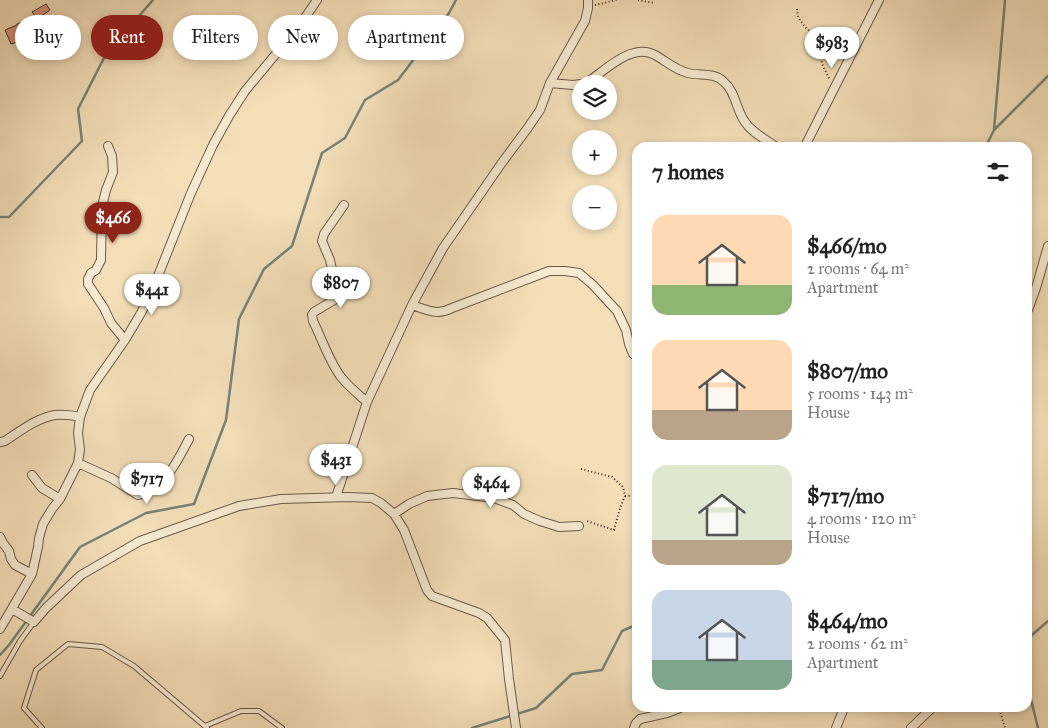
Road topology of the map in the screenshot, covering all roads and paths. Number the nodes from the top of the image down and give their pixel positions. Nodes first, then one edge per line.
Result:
1 (317, 0) edge
2 (618, 0) edge
3 (638, 0) edge
4 (879, 0) edge
5 (654, 3) dead end
6 (588, 4) edge
7 (797, 9) dead end
8 (598, 75) edge
9 (550, 83) junction
10 (572, 85) edge
11 (834, 89) junction
12 (769, 142) edge
13 (807, 142) edge
14 (108, 146) dead end
15 (344, 205) dead end
16 (1048, 246) edge
17 (1032, 299) edge
18 (412, 306) junction
19 (125, 340) junction
20 (632, 352) edge
21 (367, 402) junction
22 (80, 417) junction
23 (2, 439) edge
24 (189, 439) dead end
25 (78, 463) junction
26 (581, 469) dead end
27 (32, 475) dead end
28 (632, 495) edge
29 (625, 496) junction
30 (336, 497) junction
31 (60, 499) junction
32 (394, 514) junction
33 (579, 526) joint
34 (0, 537) edge
35 (32, 574) junction
36 (12, 609) junction
37 (34, 622) junction
38 (0, 629) edge
39 (0, 676) edge
40 (670, 712) edge
41 (842, 712) edge
42 (928, 712) edge
43 (1000, 712) edge
44 (206, 727) edge
45 (42, 728) edge
46 (282, 728) edge
47 (516, 728) edge
48 (634, 728) edge
49 (836, 728) edge
50 (911, 728) edge
51 (1005, 728) edge

1 - 19 street
2 - 6 path
3 - 5 path
4 - 11 street
6 - 9 street
7 - 11 path
8 - 12 street
9 - 10 street
9 - 18 street
11 - 13 street
14 - 19 street
15 - 21 street
16 - 17 street
18 - 20 street
18 - 21 street
19 - 22 street
21 - 30 street
22 - 23 street
22 - 25 street
24 - 25 street
25 - 31 street
26 - 29 path
27 - 31 street
28 - 29 path
29 - 33 path
30 - 32 street
30 - 37 street
31 - 35 street
32 - 33 street
32 - 47 street
34 - 35 street
35 - 36 street
36 - 37 street
36 - 38 street
37 - 39 lane
40 - 48 street
41 - 49 street
42 - 50 street
43 - 51 path
44 - 45 lane
44 - 46 lane

